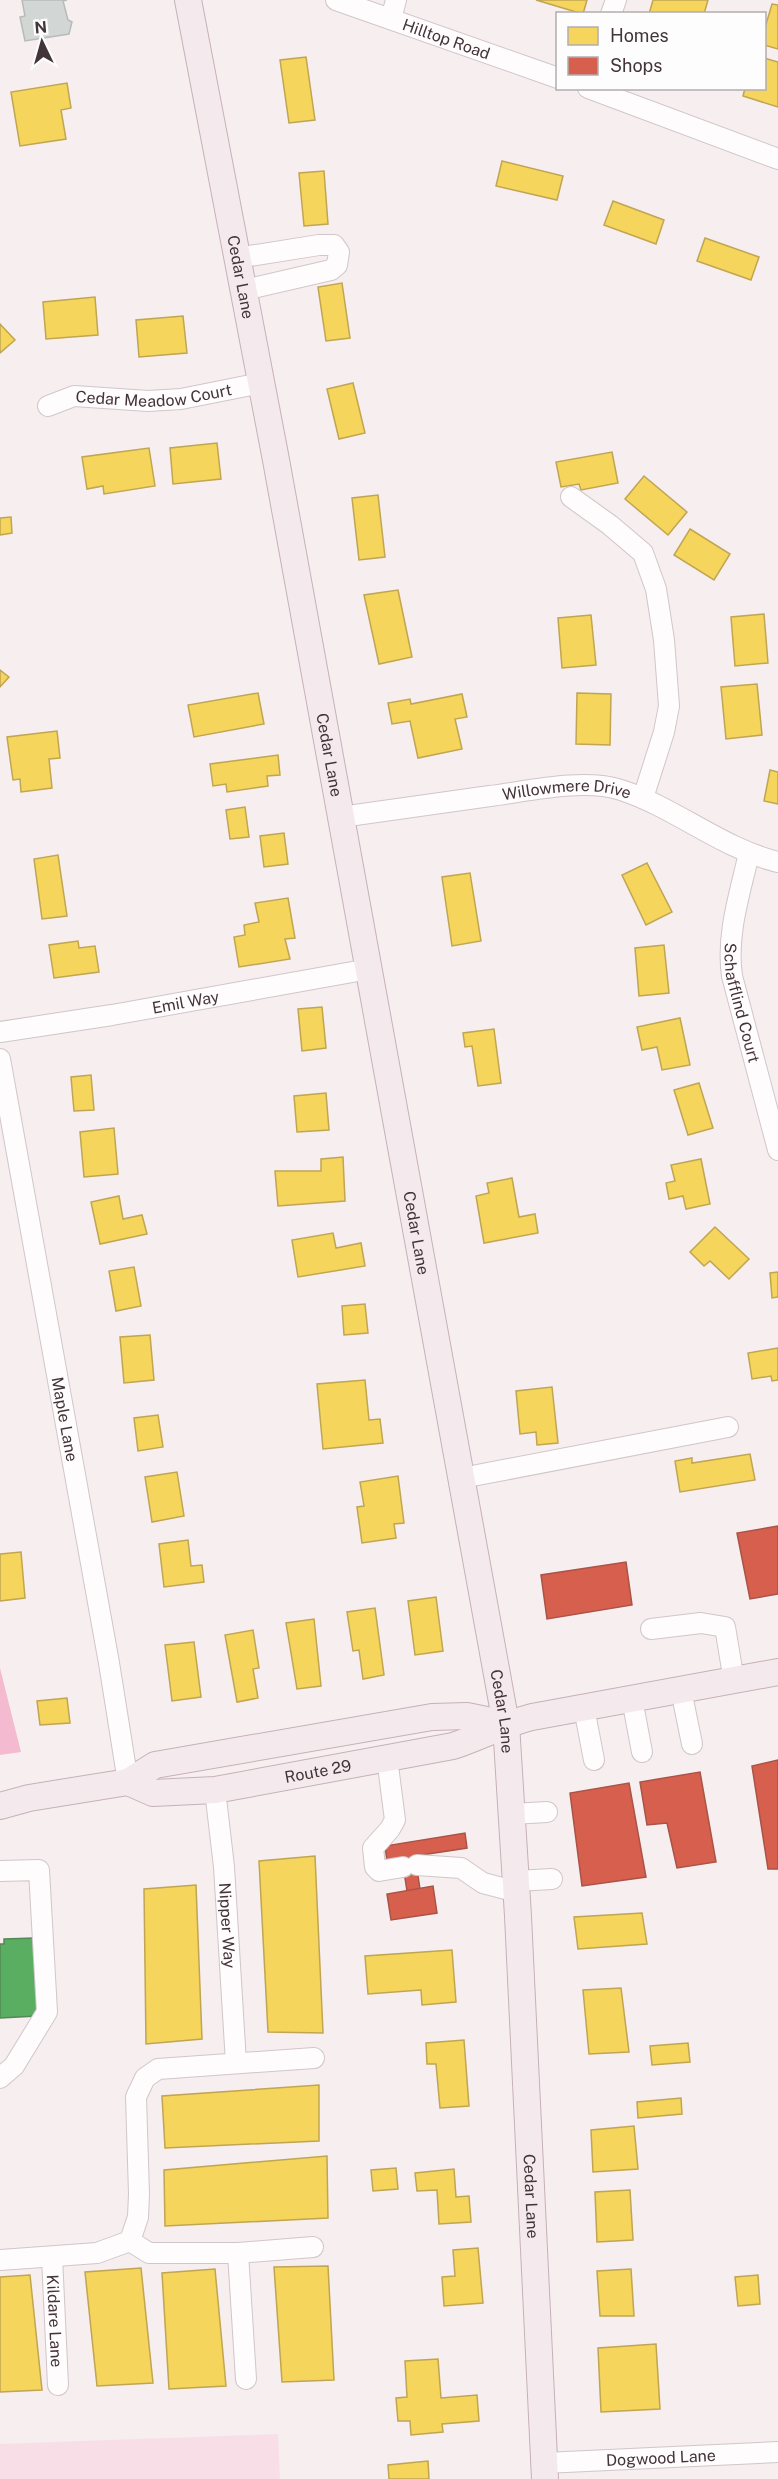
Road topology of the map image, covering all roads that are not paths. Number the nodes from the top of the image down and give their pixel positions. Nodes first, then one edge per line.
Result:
1 (188, 0) edge
2 (336, 0) edge
3 (396, 0) edge
4 (391, 19) junction
5 (556, 77) edge
6 (593, 90) edge
7 (778, 159) edge
8 (237, 258) junction
9 (243, 290) junction
10 (261, 383) junction
11 (48, 406) dead end
12 (571, 497) dead end
13 (643, 798) junction
14 (341, 817) junction
15 (749, 853) junction
16 (778, 862) edge
17 (369, 969) junction
18 (0, 1032) edge
19 (0, 1059) edge
20 (778, 1150) edge
21 (728, 1427) dead end
22 (462, 1478) junction
23 (651, 1629) dead end
24 (778, 1672) edge
25 (734, 1681) junction
26 (681, 1690) junction
27 (632, 1699) junction
28 (584, 1708) junction
29 (506, 1724) junction
30 (693, 1744) dead end
31 (642, 1752) dead end
32 (387, 1758) junction
33 (594, 1760) dead end
34 (128, 1782) junction
35 (215, 1790) junction
36 (0, 1806) edge
37 (547, 1812) dead end
38 (512, 1815) junction
39 (0, 1871) edge
40 (552, 1879) dead end
41 (516, 1886) junction
42 (314, 2058) dead end
43 (236, 2063) junction
44 (0, 2078) edge
45 (130, 2241) junction
46 (313, 2247) dead end
47 (238, 2253) junction
48 (52, 2257) junction
49 (0, 2260) edge
50 (246, 2379) dead end
51 (58, 2385) dead end
52 (778, 2452) edge
53 (544, 2471) edge

1 - 8 main road, Cedar Lane
2 - 4 street, Hilltop Road
3 - 4 street
4 - 5 street, Hilltop Road
6 - 7 street
8 - 9 main road, Cedar Lane
8 - 9 street
9 - 10 main road, Cedar Lane
10 - 11 street, Cedar Meadow Court
10 - 14 main road, Cedar Lane
12 - 13 street
13 - 14 street, Willowmere Drive
13 - 15 street, Willowmere Drive
14 - 17 main road, Cedar Lane
15 - 16 street, Willowmere Drive
15 - 20 street, Schafflind Court
17 - 18 street, Emil Way
17 - 22 main road, Cedar Lane
19 - 34 street, Maple Lane
21 - 22 street
22 - 29 main road, Cedar Lane
23 - 25 street
24 - 25 main road, Route 29
25 - 26 main road, Route 29
26 - 27 main road, Route 29
26 - 30 street
27 - 28 main road, Route 29
27 - 31 street
28 - 29 main road, Route 29
28 - 33 street
29 - 32 main road, Route 29
29 - 34 main road, Route 29
29 - 38 main road, Cedar Lane
32 - 35 main road, Route 29
32 - 41 street
34 - 35 main road, Route 29
34 - 36 main road, Route 29
35 - 43 street, Nipper Way
37 - 38 street
38 - 41 main road, Cedar Lane
39 - 44 street
40 - 41 street
41 - 53 main road, Cedar Lane
42 - 43 street
43 - 45 street
45 - 47 street
45 - 48 street
46 - 47 street
47 - 50 street
48 - 49 street
48 - 51 street, Kildare Lane
52 - 53 street, Dogwood Lane

